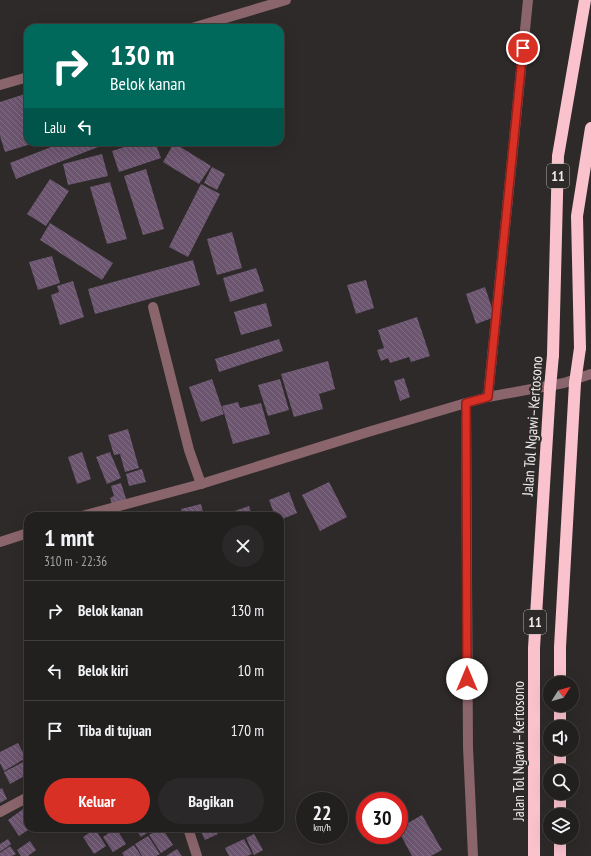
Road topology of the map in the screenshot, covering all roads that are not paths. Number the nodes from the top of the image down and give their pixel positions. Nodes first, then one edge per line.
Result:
1 (286, 0) edge
2 (528, 0) edge
3 (585, 0) edge
4 (205, 24) edge
5 (24, 78) edge
6 (0, 85) edge
7 (591, 128) edge
8 (153, 307) dead end
9 (591, 374) edge
10 (488, 397) junction
11 (466, 403) junction
12 (201, 484) junction
13 (97, 512) edge
14 (24, 534) edge
15 (0, 542) edge
16 (560, 676) edge
17 (24, 799) edge
18 (0, 812) edge
19 (189, 832) edge
20 (560, 844) edge
21 (197, 856) edge
22 (473, 856) edge
23 (534, 856) edge
24 (560, 856) edge

1 - 4 street
2 - 10 street
3 - 23 highway, Jalan Tol Ngawi–Kertosono / 11, bridge
5 - 6 street
7 - 16 highway, 11, bridge
8 - 12 street
9 - 10 street
10 - 11 street
11 - 12 street
11 - 22 street
12 - 13 street
14 - 15 street
17 - 18 street
19 - 21 street
20 - 24 highway

